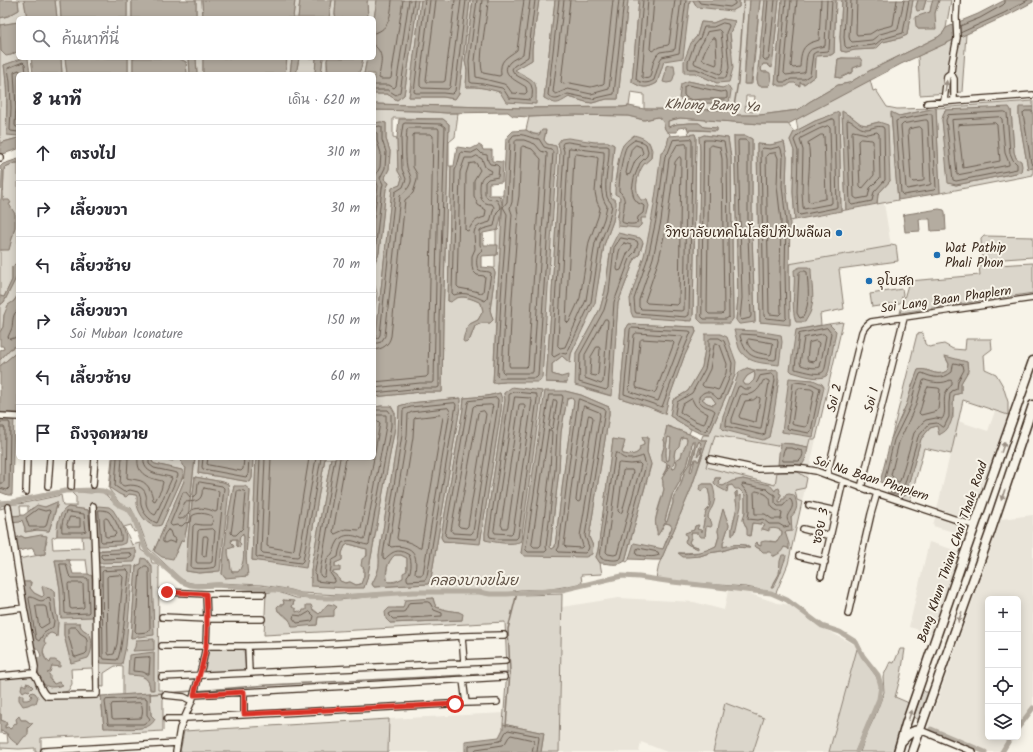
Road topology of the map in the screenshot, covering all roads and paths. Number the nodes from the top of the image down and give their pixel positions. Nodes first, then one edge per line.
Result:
1 (957, 2) edge
2 (951, 73) junction
3 (1033, 95) edge
4 (944, 101) junction
5 (954, 101) junction
6 (927, 102) dead end
7 (1033, 298) edge
8 (904, 318) junction
9 (864, 327) joint
10 (1033, 361) edge
11 (1033, 405) edge
12 (0, 416) edge
13 (16, 417) edge
14 (710, 459) dead end
15 (27, 460) edge
16 (50, 460) edge
17 (72, 460) edge
18 (95, 460) edge
19 (827, 475) junction
20 (843, 481) junction
21 (48, 486) dead end
22 (93, 486) dead end
23 (71, 487) dead end
24 (861, 488) junction
25 (26, 492) dead end
26 (877, 493) junction
27 (809, 504) dead end
28 (8, 506) dead end
29 (93, 506) dead end
30 (836, 511) junction
31 (975, 526) junction
32 (803, 529) dead end
33 (831, 536) junction
34 (799, 556) dead end
35 (825, 562) junction
36 (821, 576) dead end
37 (167, 592) dead end
38 (206, 594) junction
39 (262, 594) dead end
40 (24, 608) junction
41 (0, 611) edge
42 (848, 614) dead end
43 (162, 617) dead end
44 (207, 619) junction
45 (262, 619) dead end
46 (504, 635) dead end
47 (462, 636) junction
48 (162, 646) dead end
49 (206, 646) junction
50 (248, 646) junction
51 (505, 661) dead end
52 (464, 662) junction
53 (249, 672) junction
54 (34, 674) junction
55 (200, 675) junction
56 (0, 676) edge
57 (162, 677) dead end
58 (504, 677) dead end
59 (464, 680) junction
60 (920, 684) junction
61 (936, 687) junction
62 (195, 692) junction
63 (244, 692) junction
64 (165, 695) dead end
65 (192, 701) junction
66 (498, 702) dead end
67 (466, 703) junction
68 (244, 714) junction
69 (167, 719) dead end
70 (185, 719) junction
71 (920, 730) junction
72 (178, 742) junction
73 (901, 742) junction
74 (44, 751) dead end
75 (73, 751) edge
76 (176, 752) edge
77 (898, 752) edge
78 (912, 752) edge
79 (972, 752) edge

1 - 2 street
4 -> 2 street
2 - 5 street
3 - 5 street
4 - 5 street
4 - 6 street
7 - 8 street, Soi Lang Baan Phaplern
8 - 9 street, Soi Lang Baan Phaplern
8 - 24 street, Soi 1
9 - 19 street, Soi 2
31 -> 10 main road, Bang Khun Thian Chai Thale Road
11 -> 61 main road
12 - 13 street
14 - 19 street, Soi Na Baan Phaplern
15 - 25 street
16 - 21 street
17 - 23 street
18 - 22 street
19 - 20 street, Soi Na Baan Phaplern
20 - 24 street, Soi Na Baan Phaplern
20 - 30 street, ซอย 3
24 - 26 street, Soi Na Baan Phaplern
26 - 31 street, Soi Na Baan Phaplern
26 - 42 street
27 - 30 street
28 - 40 street
29 - 54 street
30 - 33 street, ซอย 3
31 - 60 main road, Bang Khun Thian Chai Thale Road
32 - 33 street
33 - 35 street, ซอย 3
34 - 35 street
35 - 36 street, ซอย 3
37 - 38 street
38 - 39 street
38 - 44 street
40 - 41 street
40 - 54 street
43 - 44 street
44 - 45 street
44 - 49 street
46 - 47 street
47 - 50 street
47 - 52 street
48 - 49 street
49 - 50 street
49 - 55 street
50 - 53 street
51 - 52 street
52 - 53 street
53 - 55 street
54 - 56 street
55 - 57 street
55 - 62 street
58 - 59 street
59 - 63 street
59 - 67 street
60 - 61 main road
73 -> 60 main road, Bang Khun Thian Chai Thale Road
61 - 71 main road
62 - 63 street
62 - 65 street
63 - 68 street
64 - 65 street
65 - 70 street
66 - 67 street
67 - 68 street
68 - 70 street
69 - 70 street
70 - 72 street
71 - 73 main road
71 - 78 main road
71 - 79 street
72 - 75 street
72 - 76 street
73 - 77 main road, Bang Khun Thian Chai Thale Road
74 - 75 street

